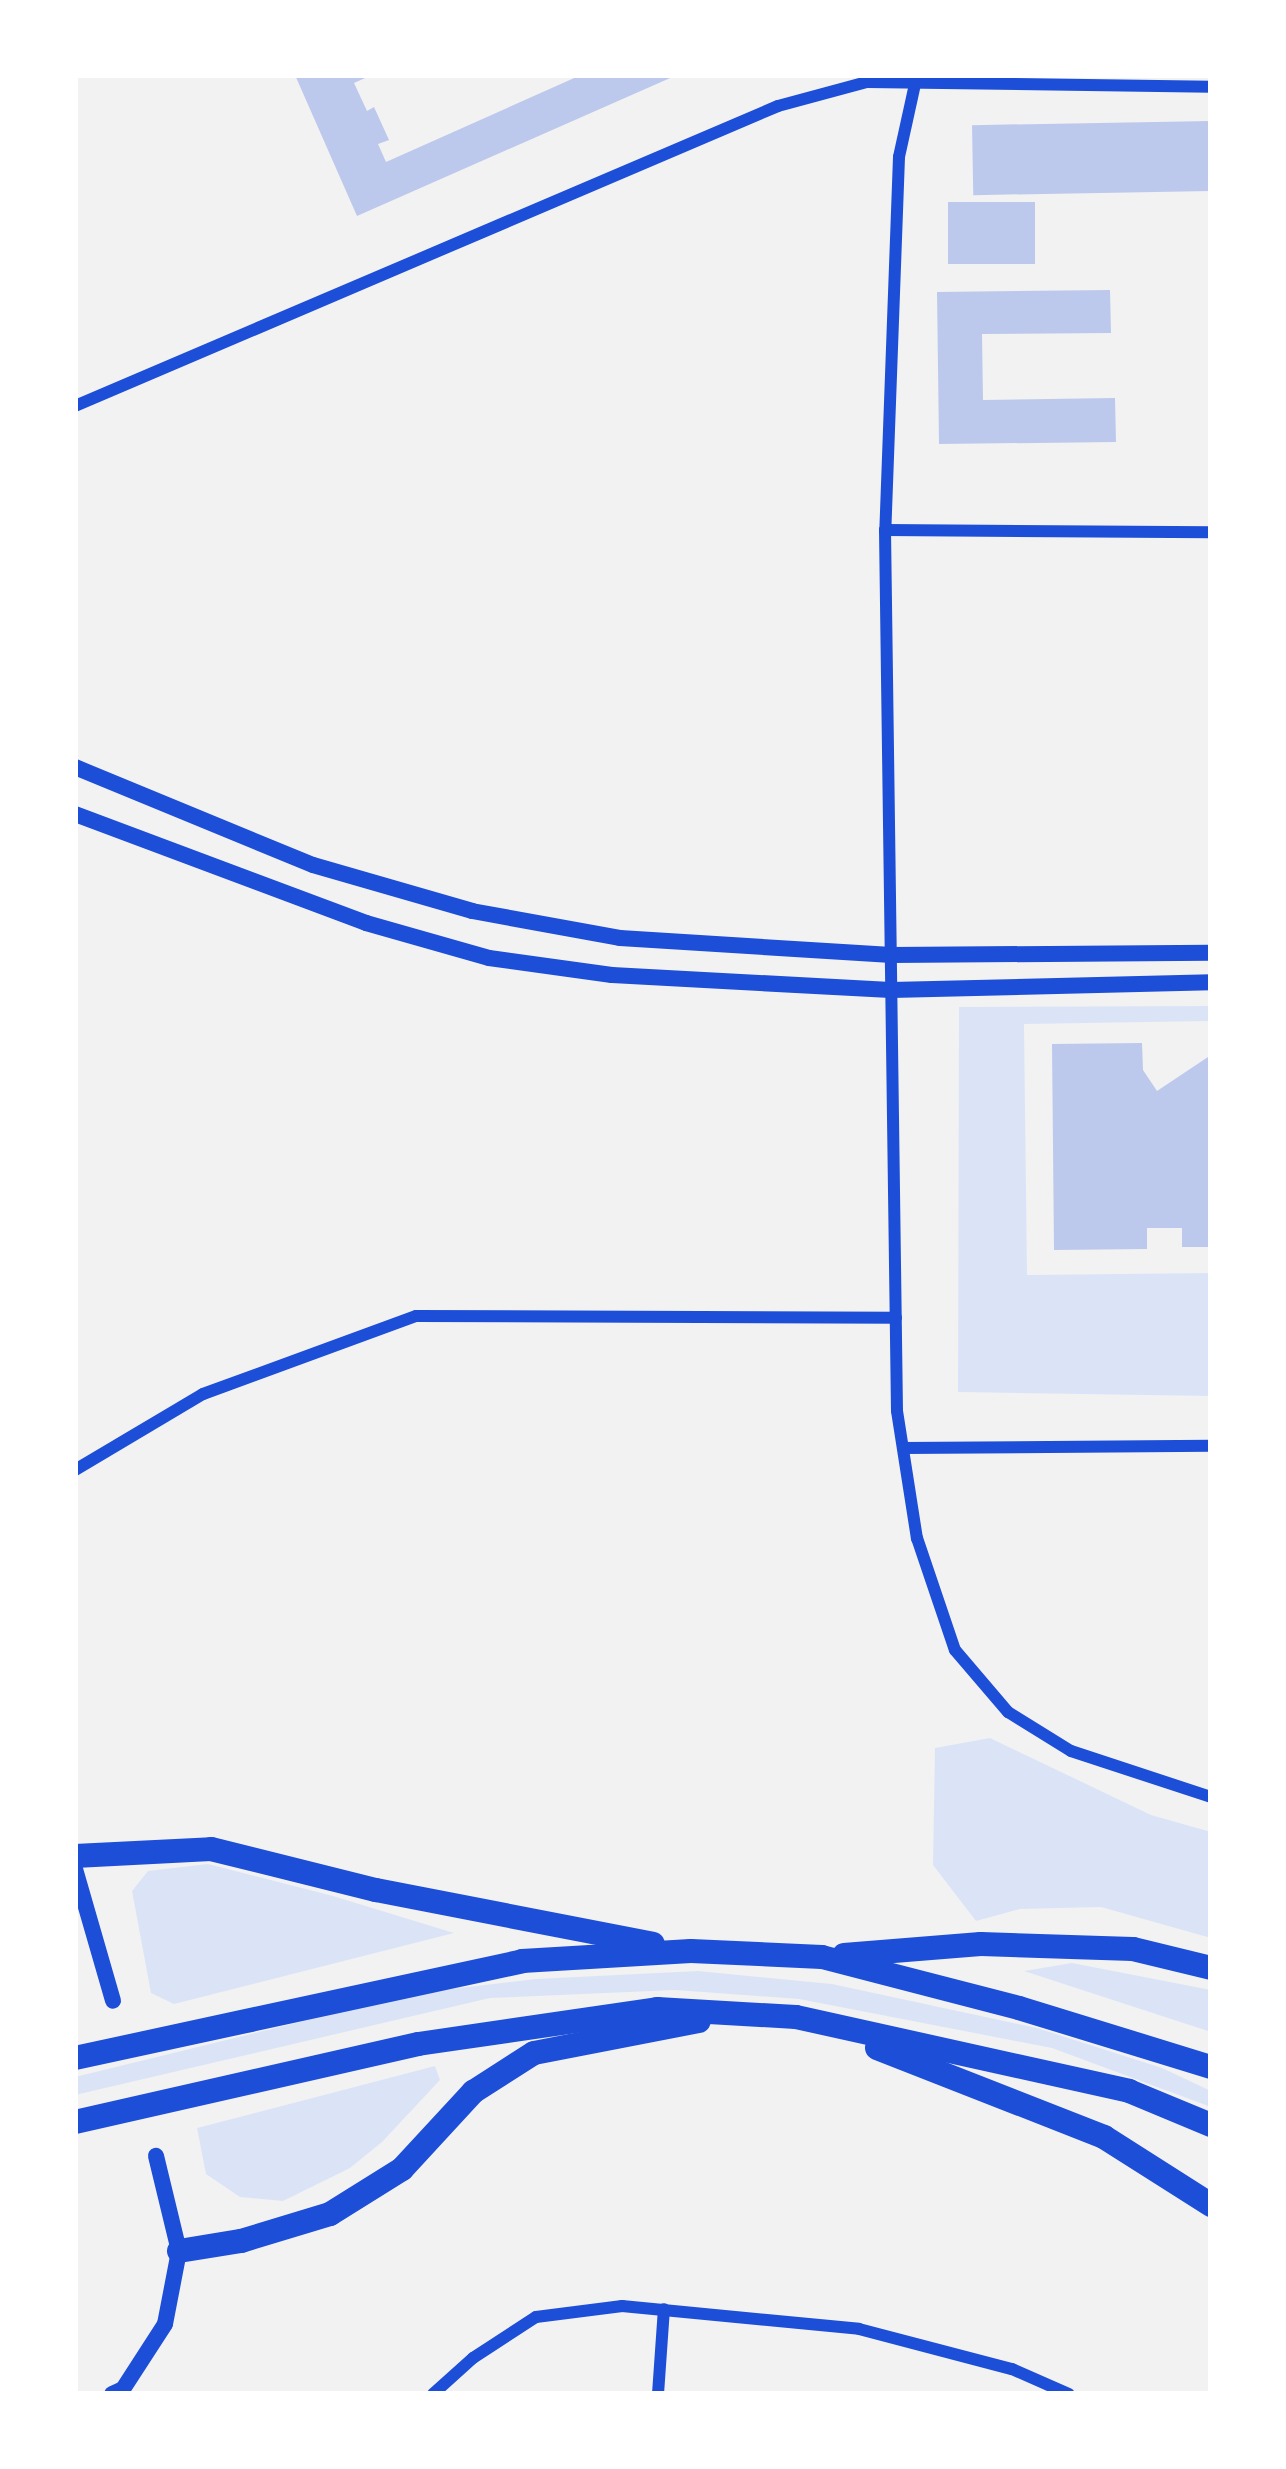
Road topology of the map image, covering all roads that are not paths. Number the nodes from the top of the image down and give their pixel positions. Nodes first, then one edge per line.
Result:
1 (916, 78) edge
2 (1211, 87) edge
3 (75, 406) edge
4 (885, 530) junction
5 (1211, 532) edge
6 (75, 767) edge
7 (75, 814) edge
8 (1211, 953) edge
9 (891, 956) junction
10 (1211, 982) edge
11 (891, 990) junction
12 (896, 1318) junction
13 (1211, 1446) edge
14 (903, 1448) junction
15 (75, 1470) edge
16 (1211, 1797) edge
17 (75, 1856) edge
18 (75, 1869) edge
19 (691, 1951) junction
20 (821, 1957) junction
21 (1211, 1968) edge
22 (113, 2002) dead end
23 (737, 2014) junction
24 (796, 2017) junction
25 (75, 2058) edge
26 (1211, 2067) edge
27 (75, 2122) edge
28 (1211, 2126) edge
29 (156, 2156) dead end
30 (1211, 2205) edge
31 (179, 2251) junction
32 (664, 2308) junction
33 (112, 2394) edge
34 (433, 2394) edge
35 (658, 2394) edge
36 (1069, 2394) edge

1 - 2 street
1 - 3 street
1 - 4 street
4 - 5 street
4 - 9 street
6 - 9 street
7 - 11 street
8 - 9 street
9 - 11 street
10 - 11 street
11 - 12 street
12 - 14 street
12 - 15 street
13 - 14 street
14 - 16 street
17 - 19 highway
18 - 22 street
19 - 20 highway
19 - 25 highway
20 - 21 highway
20 - 26 highway
23 - 24 highway
23 - 27 highway
23 - 31 highway
24 - 28 highway
24 - 30 highway
29 - 31 street
31 - 33 street
32 - 34 street
32 - 35 street
32 - 36 street

